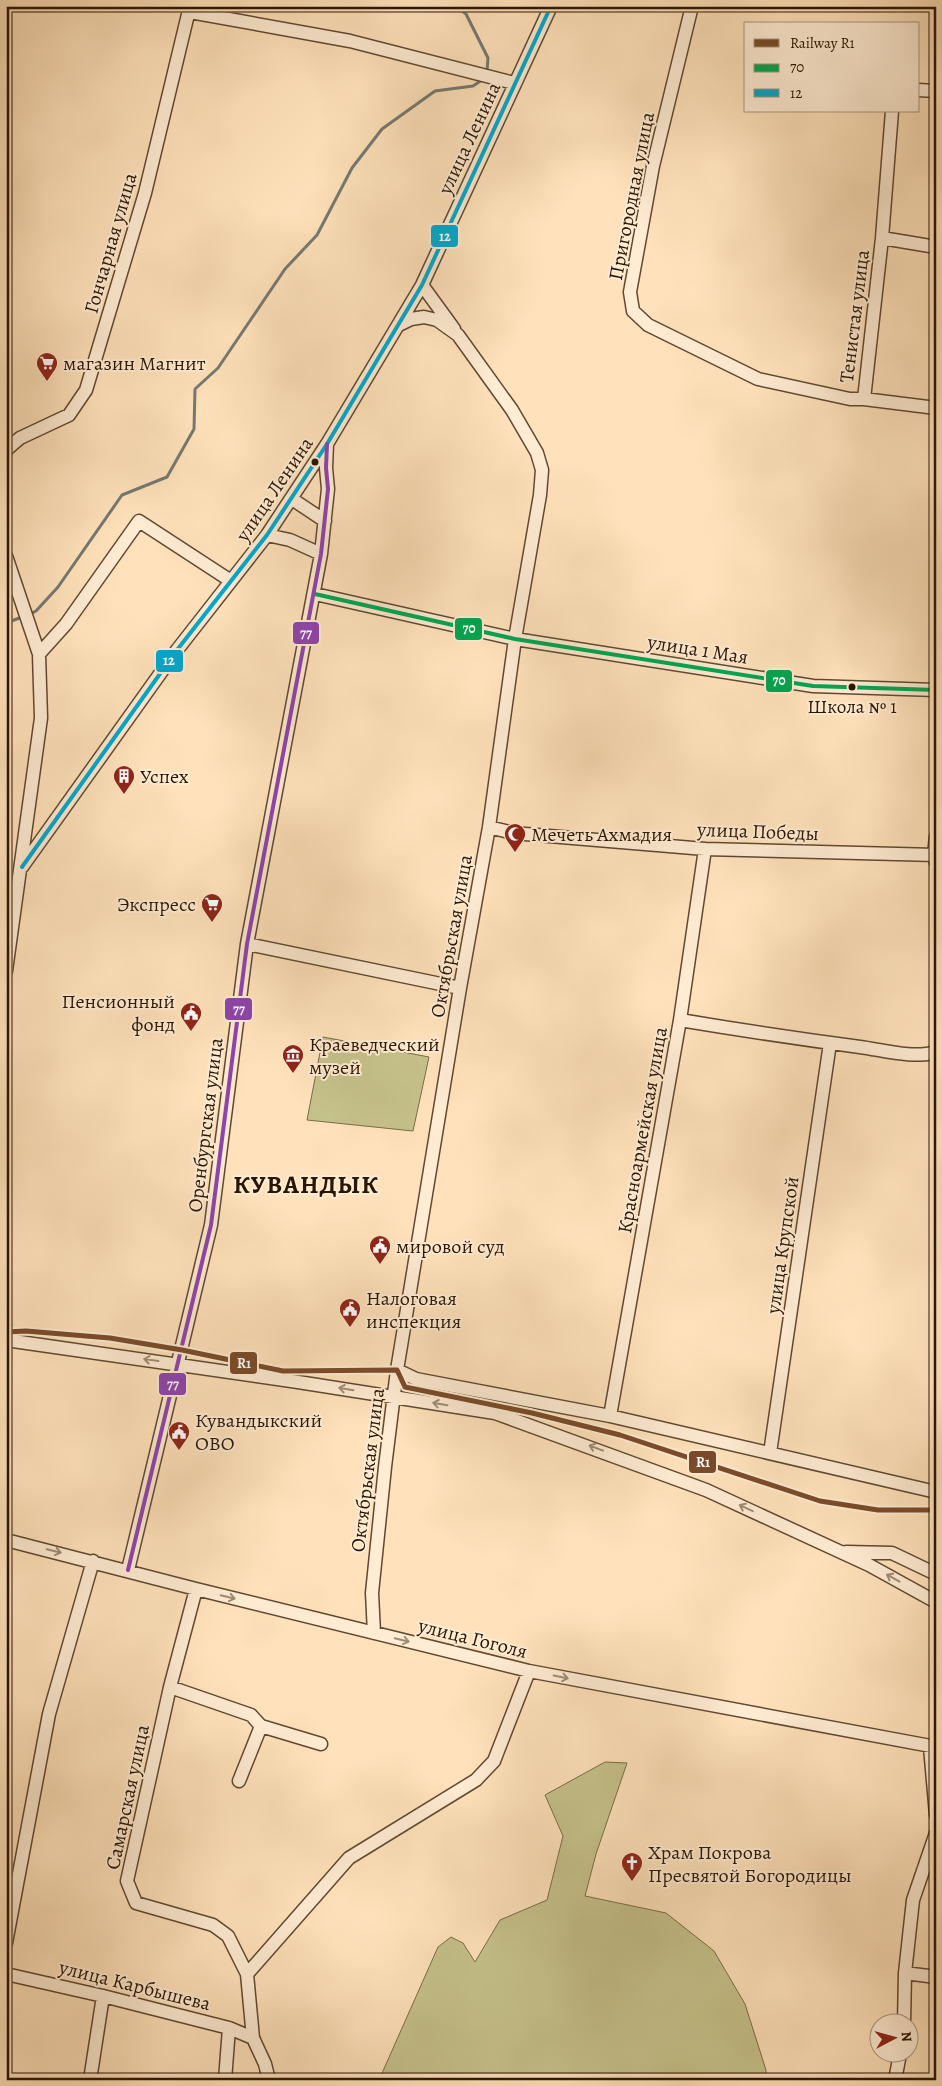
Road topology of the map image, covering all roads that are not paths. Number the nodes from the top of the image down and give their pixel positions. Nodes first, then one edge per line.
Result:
1 (551, 6) edge
2 (692, 6) edge
3 (190, 9) edge
4 (514, 84) junction
5 (920, 90) edge
6 (936, 91) edge
7 (892, 112) edge
8 (882, 238) junction
9 (936, 247) edge
10 (422, 285) junction
11 (398, 325) junction
12 (458, 335) junction
13 (707, 353) joint
14 (864, 399) junction
15 (936, 408) edge
16 (327, 444) junction
17 (6, 450) edge
18 (292, 499) junction
19 (325, 521) junction
20 (268, 535) junction
21 (321, 554) junction
22 (6, 556) edge
23 (231, 581) junction
24 (315, 594) junction
25 (515, 639) junction
26 (39, 654) junction
27 (936, 690) edge
28 (489, 827) junction
29 (936, 836) edge
30 (705, 849) junction
31 (935, 857) edge
32 (22, 867) junction
33 (247, 944) junction
34 (6, 971) edge
35 (460, 988) junction
36 (680, 1020) junction
37 (830, 1043) junction
38 (936, 1052) edge
39 (6, 1340) edge
40 (179, 1364) junction
41 (397, 1370) junction
42 (394, 1396) junction
43 (610, 1416) junction
44 (770, 1453) junction
45 (936, 1492) edge
46 (6, 1540) edge
47 (841, 1552) junction
48 (93, 1561) junction
49 (128, 1570) junction
50 (936, 1574) edge
51 (196, 1589) junction
52 (936, 1602) edge
53 (374, 1633) junction
54 (529, 1671) junction
55 (170, 1687) junction
56 (261, 1726) junction
57 (321, 1744) dead end
58 (933, 1747) edge
59 (239, 1782) dead end
60 (936, 1815) edge
61 (936, 1833) edge
62 (6, 1944) edge
63 (905, 1973) junction
64 (6, 1974) edge
65 (247, 1974) junction
66 (936, 1977) edge
67 (103, 1996) junction
68 (904, 2014) edge
69 (229, 2028) junction
70 (253, 2038) junction
71 (898, 2064) edge
72 (90, 2080) edge
73 (225, 2080) edge
74 (269, 2080) edge
75 (895, 2080) edge

1 - 4 street, улица Ленина
2 - 13 street, Пригородная улица
3 - 4 street
3 - 17 street, Гончарная улица
4 - 10 street, улица Ленина
5 - 6 street
7 - 8 street, Тенистая улица
8 - 9 street, Тенистая улица
8 - 14 street, Тенистая улица
10 - 11 street, улица Ленина
10 - 12 street
11 - 12 street, Октябрьская улица
11 - 16 street, улица Ленина
12 - 25 street, Октябрьская улица
13 - 14 street, Тенистая улица
14 - 15 street, Тенистая улица
16 - 18 street, улица Ленина
16 - 19 street, Оренбургская улица
18 - 19 street
18 - 20 street, улица Ленина
19 - 21 street, Оренбургская улица
20 - 21 street
20 - 23 street, улица Ленина
21 - 24 street, Оренбургская улица
22 - 26 street
23 - 26 street
23 - 32 street, улица Ленина
24 - 25 street, улица 1 Мая
24 - 33 street, Оренбургская улица
25 - 27 street, улица 1 Мая
25 - 28 street, Октябрьская улица
26 - 32 street
28 - 30 street, улица Победы
28 - 35 street, Октябрьская улица
29 - 31 street
30 - 31 street, улица Победы
30 - 36 street, Красноармейская улица
32 - 34 street, улица Ленина
33 - 35 street
33 - 40 street, Оренбургская улица
35 - 41 street, Октябрьская улица
36 - 37 street
36 - 43 street, Красноармейская улица
37 - 38 street
37 - 44 street, улица Крупской
40 -> 39 street
42 -> 40 street
40 - 49 street, Оренбургская улица
41 - 42 street, Октябрьская улица
41 - 43 street
47 -> 42 street
42 - 53 street, Октябрьская улица
43 - 44 street
44 - 45 street
46 -> 48 street, улица Гоголя
47 - 50 street
52 -> 47 street
48 - 49 street, улица Гоголя
48 - 62 street
49 - 51 street, улица Гоголя
51 -> 53 street, улица Гоголя
51 - 55 street, Самарская улица
53 -> 54 street, улица Гоголя
54 -> 58 street, улица Гоголя
54 - 65 street
55 - 56 street
55 - 65 street, Самарская улица
56 - 57 street
56 - 59 street
58 - 60 street
61 - 63 street
63 - 66 street
63 - 68 street
64 - 67 street, улица Карбышева
65 - 70 street
67 - 69 street, улица Карбышева
67 - 72 street
69 - 70 street, улица Карбышева
69 - 73 street
70 - 74 street
71 - 75 street

